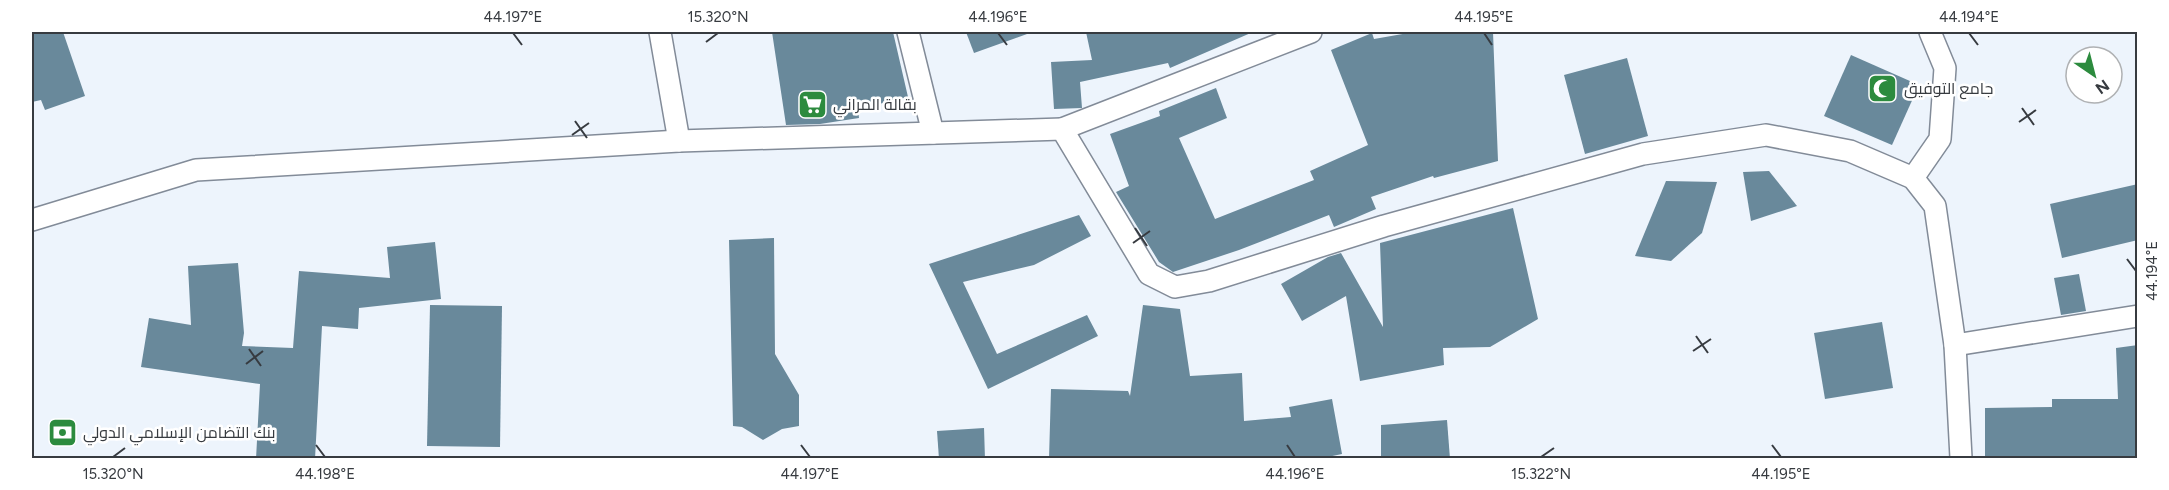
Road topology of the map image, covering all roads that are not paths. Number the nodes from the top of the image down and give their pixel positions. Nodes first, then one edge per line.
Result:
1 (660, 32) edge
2 (908, 32) edge
3 (1311, 32) edge
4 (1930, 32) edge
5 (1062, 129) junction
6 (933, 133) junction
7 (679, 141) junction
8 (1914, 178) junction
9 (32, 220) edge
10 (2138, 316) edge
11 (1955, 345) junction
12 (1961, 459) edge

1 - 7 street
2 - 6 street
3 - 5 street
4 - 8 street
5 - 6 street
5 - 8 street
6 - 7 street
7 - 9 street
8 - 11 street
10 - 11 street
11 - 12 street

